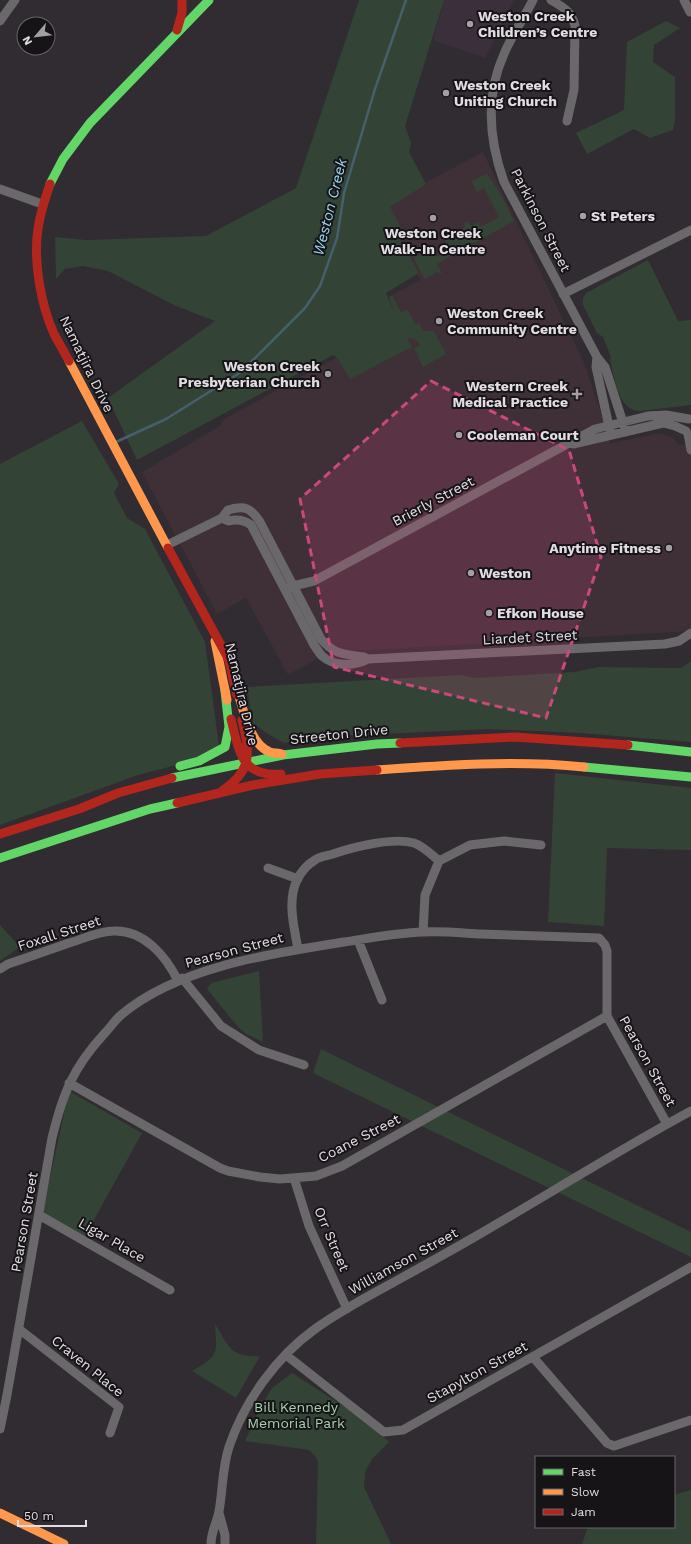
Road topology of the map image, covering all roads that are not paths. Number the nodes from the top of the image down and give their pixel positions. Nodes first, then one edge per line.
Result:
1 (15, 0) edge
2 (184, 0) edge
3 (209, 0) edge
4 (533, 0) edge
5 (551, 0) edge
6 (684, 0) edge
7 (199, 4) edge
8 (690, 12) dead end
9 (191, 18) junction
10 (0, 21) edge
11 (176, 34) junction
12 (567, 121) dead end
13 (0, 189) edge
14 (42, 204) junction
15 (691, 230) edge
16 (563, 294) junction
17 (597, 357) junction
18 (690, 419) edge
19 (623, 422) junction
20 (608, 425) junction
21 (626, 432) junction
22 (688, 434) edge
23 (612, 436) junction
24 (566, 446) junction
25 (691, 450) edge
26 (222, 518) junction
27 (167, 545) junction
28 (314, 581) junction
29 (289, 588) junction
30 (295, 599) junction
31 (214, 631) junction
32 (691, 633) edge
33 (235, 685) junction
34 (224, 692) junction
35 (691, 752) edge
36 (283, 755) junction
37 (246, 762) junction
38 (320, 774) junction
39 (691, 777) edge
40 (220, 792) junction
41 (118, 793) junction
42 (0, 834) edge
43 (541, 845) dead end
44 (0, 858) edge
45 (438, 861) junction
46 (268, 868) dead end
47 (298, 879) junction
48 (423, 932) junction
49 (358, 940) junction
50 (298, 949) junction
51 (0, 969) edge
52 (180, 980) junction
53 (382, 1000) dead end
54 (607, 1016) junction
55 (304, 1065) dead end
56 (69, 1083) junction
57 (691, 1111) edge
58 (667, 1124) junction
59 (294, 1178) junction
60 (39, 1215) junction
61 (691, 1267) edge
62 (170, 1290) dead end
63 (347, 1309) junction
64 (19, 1329) junction
65 (286, 1355) junction
66 (533, 1357) junction
67 (4, 1393) edge
68 (691, 1420) edge
69 (0, 1429) edge
70 (110, 1433) dead end
71 (0, 1513) edge
72 (219, 1513) junction
73 (64, 1544) edge
74 (212, 1544) edge
75 (225, 1544) edge

1 - 10 street
2 - 9 street
2 - 11 main road
3 - 7 main road, Namatjira Drive
4 - 16 street, Parkinson Street
5 - 12 street
6 - 8 street
7 - 9 main road, Namatjira Drive
9 - 11 main road, Namatjira Drive
11 - 14 main road, Namatjira Drive
13 - 14 street
14 - 27 main road, Namatjira Drive
15 - 16 street
16 - 17 street, Parkinson Street
17 - 19 street, Parkinson Street
17 - 20 street, Parkinson Street
18 - 19 street, Brierly Street
18 - 22 street
19 - 20 street, Brierly Street
19 - 21 street, Parkinson Street
20 - 23 street, Parkinson Street
20 - 24 street, Brierly Street
21 - 22 street, Brierly Street
21 - 23 street, Brierly Street
22 - 25 street
23 - 24 street, Brierly Street
24 - 28 street, Brierly Street
26 - 27 street
26 - 29 street, Liardet Street
26 - 29 street, Liardet Street
27 - 31 main road, Namatjira Drive
28 - 29 street, Brierly Street
28 - 30 street, Brierly Street
29 - 30 street, Liardet Street
30 - 32 street, Liardet Street
31 - 33 main road, Namatjira Drive
31 - 34 main road, Namatjira Drive
33 - 36 main road
33 - 37 main road, Namatjira Drive
34 - 37 main road, Namatjira Drive
34 - 41 main road
35 - 36 main road, Streeton Drive
36 - 37 main road, Streeton Drive
37 - 38 main road, Namatjira Drive
37 - 40 main road, Namatjira Drive
37 - 41 main road, Streeton Drive
38 - 39 main road
38 - 40 main road
40 - 44 main road
41 - 42 main road, Streeton Drive
43 - 45 street
45 - 47 street
45 - 48 street
46 - 47 street
47 - 50 street
48 - 49 street, Pearson Street
48 - 54 street, Pearson Street
49 - 50 street, Pearson Street
49 - 53 street
50 - 52 street, Pearson Street
51 - 52 street, Foxall Street
52 - 55 street, Foxall Street
52 - 56 street, Pearson Street
54 - 58 street, Pearson Street
54 - 59 street, Coane Street
56 - 59 street, Coane Street
56 - 60 street, Pearson Street
57 - 58 street, Williamson Street
58 - 63 street, Williamson Street
59 - 63 street, Orr Street
60 - 62 street, Ligar Place
60 - 64 street, Pearson Street
61 - 66 street, Stapylton Street
63 - 65 street, Williamson Street
64 - 67 street, Pearson Street
64 - 70 street, Craven Place
65 - 66 street, Stapylton Street
65 - 72 street, Williamson Street
66 - 68 street
67 - 69 street, Pearson Street
71 - 73 main road
72 - 74 street, Williamson Street
72 - 75 street, Williamson Street

